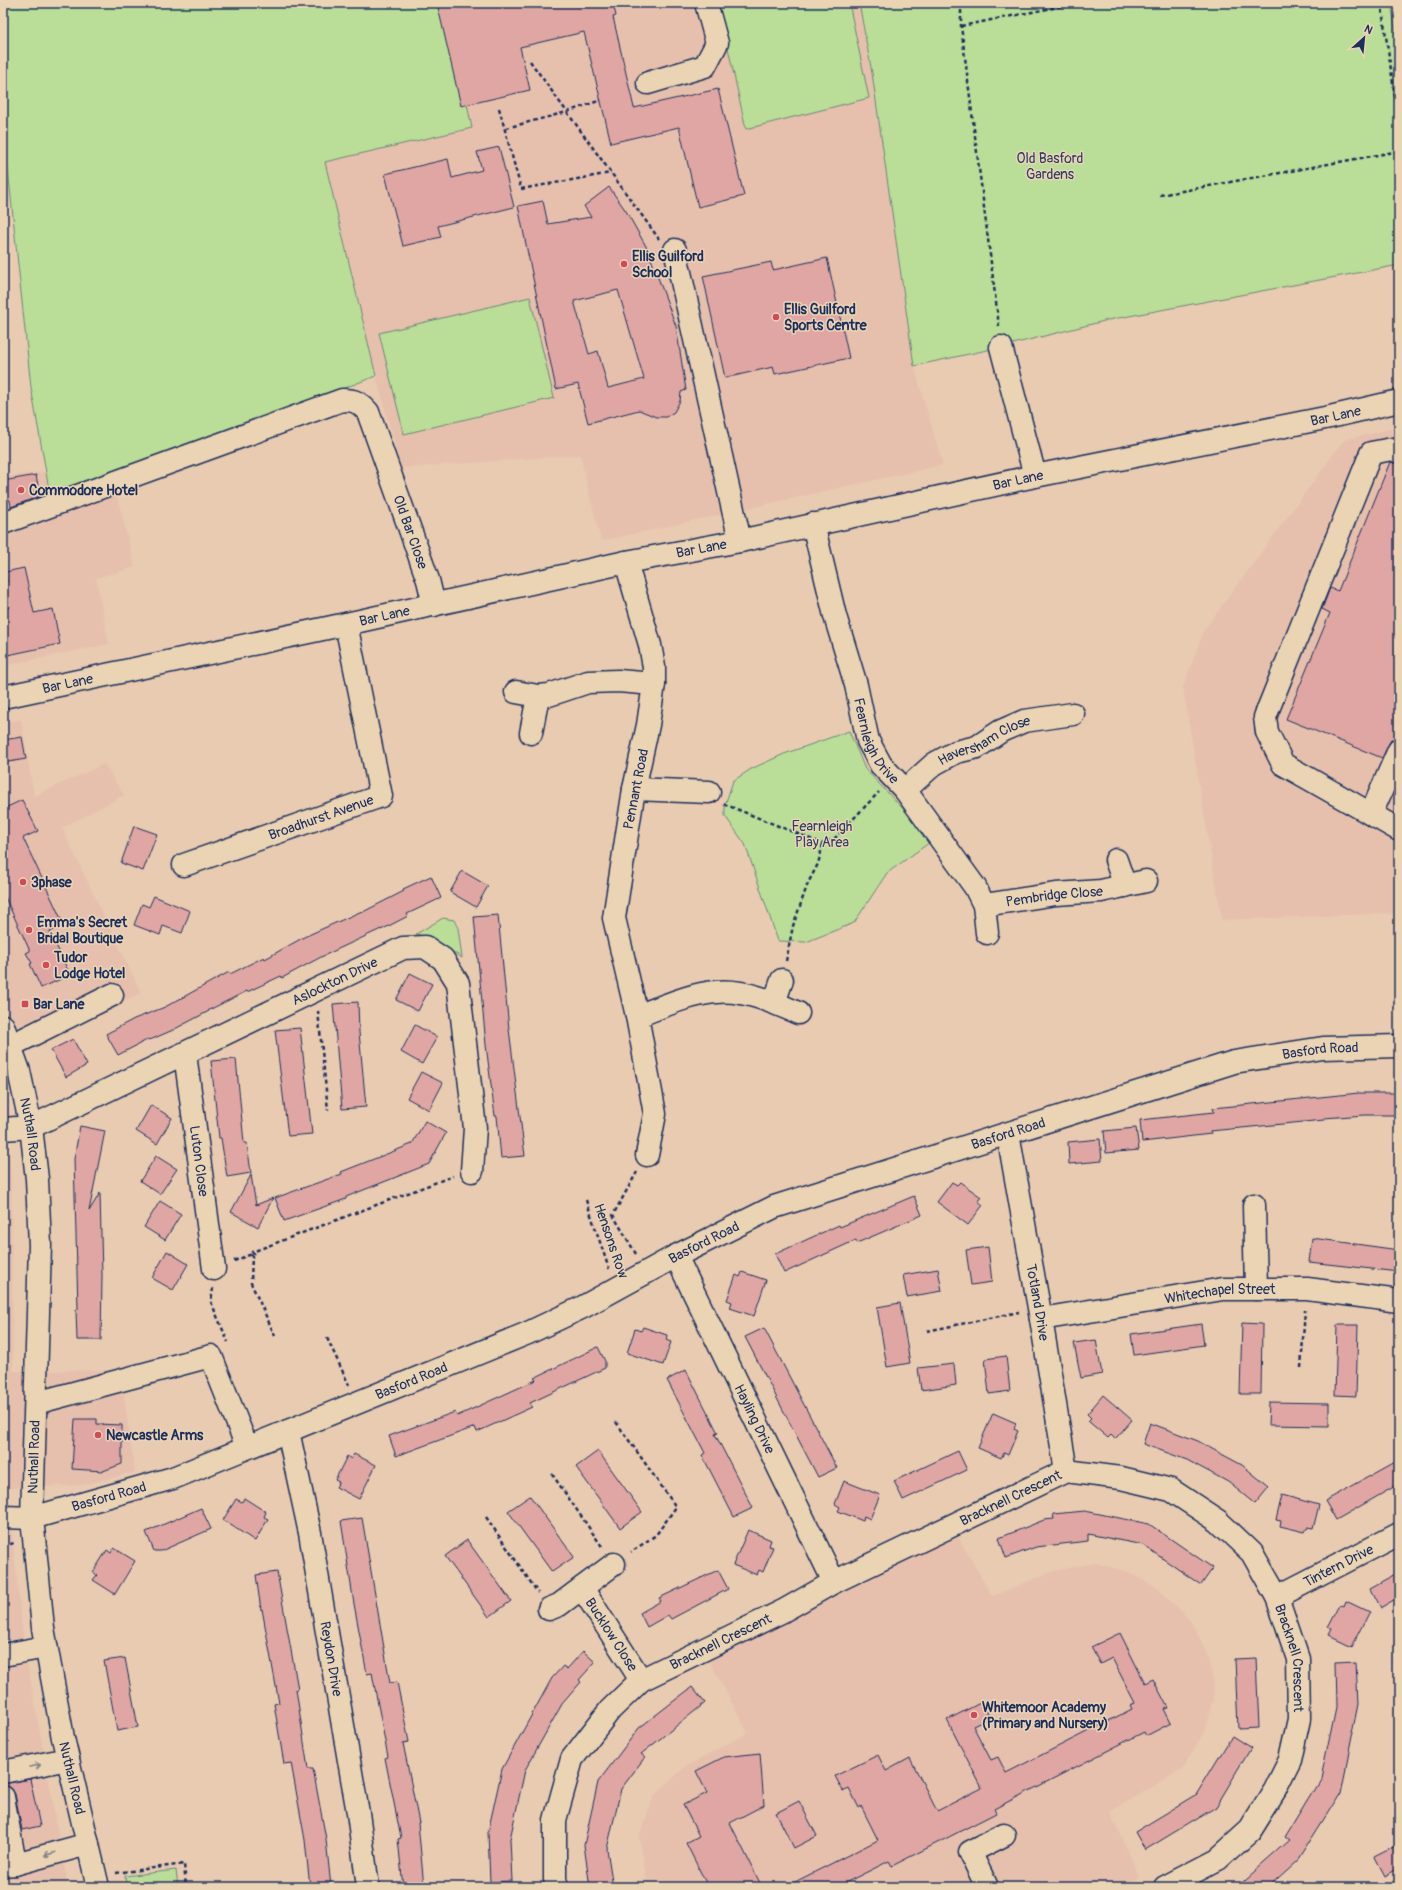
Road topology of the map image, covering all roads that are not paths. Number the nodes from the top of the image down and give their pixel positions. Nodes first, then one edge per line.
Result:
1 (706, 3) edge
2 (648, 83) dead end
3 (675, 250) road end
4 (1001, 347) road end
5 (1399, 401) edge
6 (1399, 452) edge
7 (1035, 476) junction
8 (3, 523) edge
9 (814, 524) junction
10 (740, 540) junction
11 (626, 562) junction
12 (434, 605) junction
13 (346, 624) junction
14 (654, 684) junction
15 (516, 692) dead end
16 (538, 696) junction
17 (3, 697) edge
18 (1073, 714) dead end
19 (531, 733) dead end
20 (1399, 750) edge
21 (900, 784) junction
22 (634, 789) junction
23 (709, 792) road end
24 (1371, 814) junction
25 (1399, 830) edge
26 (1116, 860) dead end
27 (184, 865) dead end
28 (1146, 881) dead end
29 (1125, 886) junction
30 (984, 905) junction
31 (988, 933) dead end
32 (782, 980) road end
33 (112, 995) dead end
34 (774, 1003) junction
35 (798, 1013) dead end
36 (637, 1016) junction
37 (3, 1026) edge
38 (10, 1046) junction
39 (1399, 1046) edge
40 (185, 1054) junction
41 (31, 1127) junction
42 (3, 1129) edge
43 (1008, 1134) junction
44 (647, 1155) road end
45 (472, 1171) road end
46 (1254, 1204) dead end
47 (676, 1256) junction
48 (214, 1269) road end
49 (1256, 1289) junction
50 (1399, 1300) edge
51 (1040, 1313) junction
52 (36, 1403) junction
53 (288, 1431) junction
54 (247, 1447) junction
55 (1066, 1471) junction
56 (3, 1517) edge
57 (32, 1518) junction
58 (1399, 1534) edge
59 (614, 1564) road end
60 (834, 1582) junction
61 (582, 1588) junction
62 (1277, 1597) junction
63 (549, 1609) road end
64 (46, 1647) junction
65 (3, 1655) edge
66 (641, 1680) junction
67 (68, 1759) junction
68 (3, 1772) edge
69 (3, 1797) edge
70 (1004, 1835) dead end
71 (88, 1844) junction
72 (9, 1864) edge
73 (96, 1881) edge
74 (368, 1887) edge
75 (557, 1887) edge
76 (987, 1887) edge
77 (1165, 1887) edge

1 - 2 main road
3 - 10 main road
4 - 7 main road
5 - 7 main road, Bar Lane
6 - 24 main road
7 - 9 main road, Bar Lane
8 - 12 main road, Old Bar Close
9 - 10 main road, Bar Lane
9 - 21 main road, Fearnleigh Drive
10 - 11 main road, Bar Lane
11 - 12 main road, Bar Lane
11 - 14 main road, Pennant Road
12 - 13 main road, Bar Lane
13 - 17 main road, Bar Lane
13 - 27 main road, Broadhurst Avenue
14 - 16 main road
14 - 22 main road, Pennant Road
15 - 16 main road
16 - 19 main road
18 - 21 main road, Haversham Close
20 - 24 main road
21 - 30 main road, Fearnleigh Drive
22 - 23 main road
22 - 36 main road, Pennant Road
24 - 25 main road
26 - 29 main road, Pembridge Close
28 - 29 main road, Pembridge Close
29 - 30 main road, Pembridge Close
30 - 31 main road, Fearnleigh Drive
32 - 34 main road
33 - 38 main road
34 - 35 main road
34 - 36 main road
36 - 44 main road, Pennant Road
37 - 38 main road, Nuthall Road
38 - 41 main road, Nuthall Road
39 - 43 main road, Basford Road
40 - 41 main road, Aslockton Drive
40 - 45 main road, Aslockton Drive
40 - 48 main road, Luton Close
41 - 42 main road
41 - 52 main road, Nuthall Road
43 - 47 main road, Basford Road
43 - 51 main road, Totland Drive
46 - 49 main road
47 - 53 main road, Basford Road
47 - 60 main road, Hayling Drive
49 - 50 main road, Whitechapel Street
49 - 51 main road, Whitechapel Street
51 - 55 main road, Totland Drive
52 - 54 main road
52 - 57 main road, Nuthall Road
53 - 54 main road, Basford Road
53 - 74 main road, Reydon Drive
54 - 57 main road, Basford Road
55 - 60 main road, Bracknell Crescent
55 - 62 main road, Bracknell Crescent
56 - 57 main road, Basford Road
57 - 64 main road, Nuthall Road
58 - 62 main road, Tintern Drive
59 - 61 main road, Bucklow Close
60 - 66 main road, Bracknell Crescent
61 - 63 main road, Bucklow Close
61 - 66 main road, Bucklow Close
62 - 77 main road, Bracknell Crescent
64 - 65 main road
64 - 67 main road, Nuthall Road
66 - 75 main road, Bracknell Crescent
68 -> 67 main road
67 - 71 main road, Nuthall Road
69 - 72 main road
70 - 76 main road
71 -> 72 main road
71 - 73 main road, Nuthall Road

